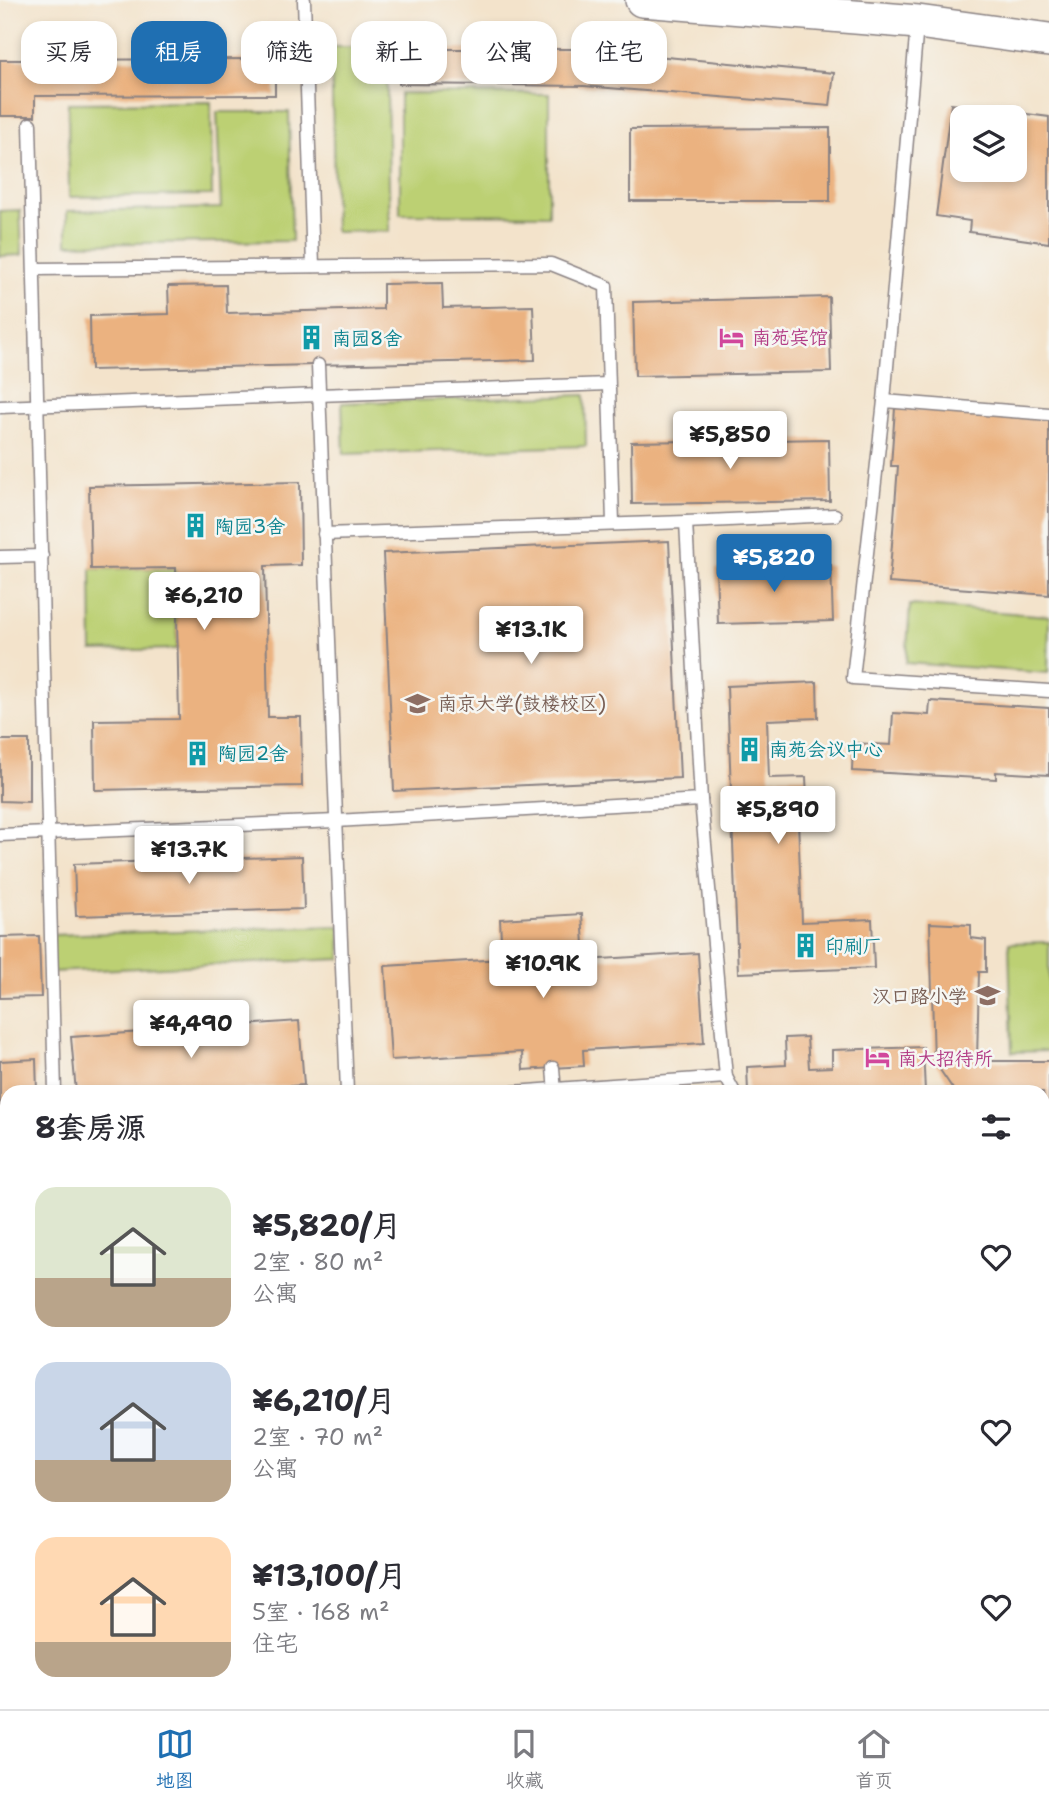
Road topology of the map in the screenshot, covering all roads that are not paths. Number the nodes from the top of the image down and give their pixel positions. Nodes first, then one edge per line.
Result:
1 (304, 0) edge
2 (642, 0) edge
3 (918, 22) junction
4 (1049, 40) edge
5 (30, 124) dead end
6 (313, 266) junction
7 (35, 269) junction
8 (318, 365) dead end
9 (608, 384) junction
10 (319, 395) junction
11 (884, 401) junction
12 (38, 405) junction
13 (0, 407) edge
14 (1049, 414) edge
15 (835, 514) dead end
16 (686, 522) junction
17 (613, 523) junction
18 (324, 534) junction
19 (42, 556) junction
20 (0, 557) edge
21 (1049, 691) edge
22 (701, 800) junction
23 (336, 821) junction
24 (49, 832) junction
25 (0, 835) edge
26 (554, 1068) dead end
27 (726, 1077) junction
28 (55, 1085) edge
29 (347, 1085) edge
30 (555, 1085) edge
31 (621, 1085) edge
32 (730, 1085) edge

1 - 6 lane
2 - 3 main road
3 - 4 main road
3 - 11 lane
5 - 7 lane
6 - 7 lane
6 - 9 lane
7 - 12 lane
8 - 10 lane
9 - 10 lane
9 - 17 lane
10 - 12 lane
10 - 18 lane
11 - 14 lane
11 - 21 lane
12 - 13 lane
12 - 19 lane
15 - 16 lane
16 - 17 lane
16 - 22 lane
17 - 18 lane
18 - 23 lane
19 - 20 lane
19 - 24 lane
22 - 23 lane
22 - 27 lane
23 - 24 lane
23 - 29 lane
24 - 25 lane
24 - 28 lane
26 - 30 lane
27 - 31 lane
27 - 32 lane

